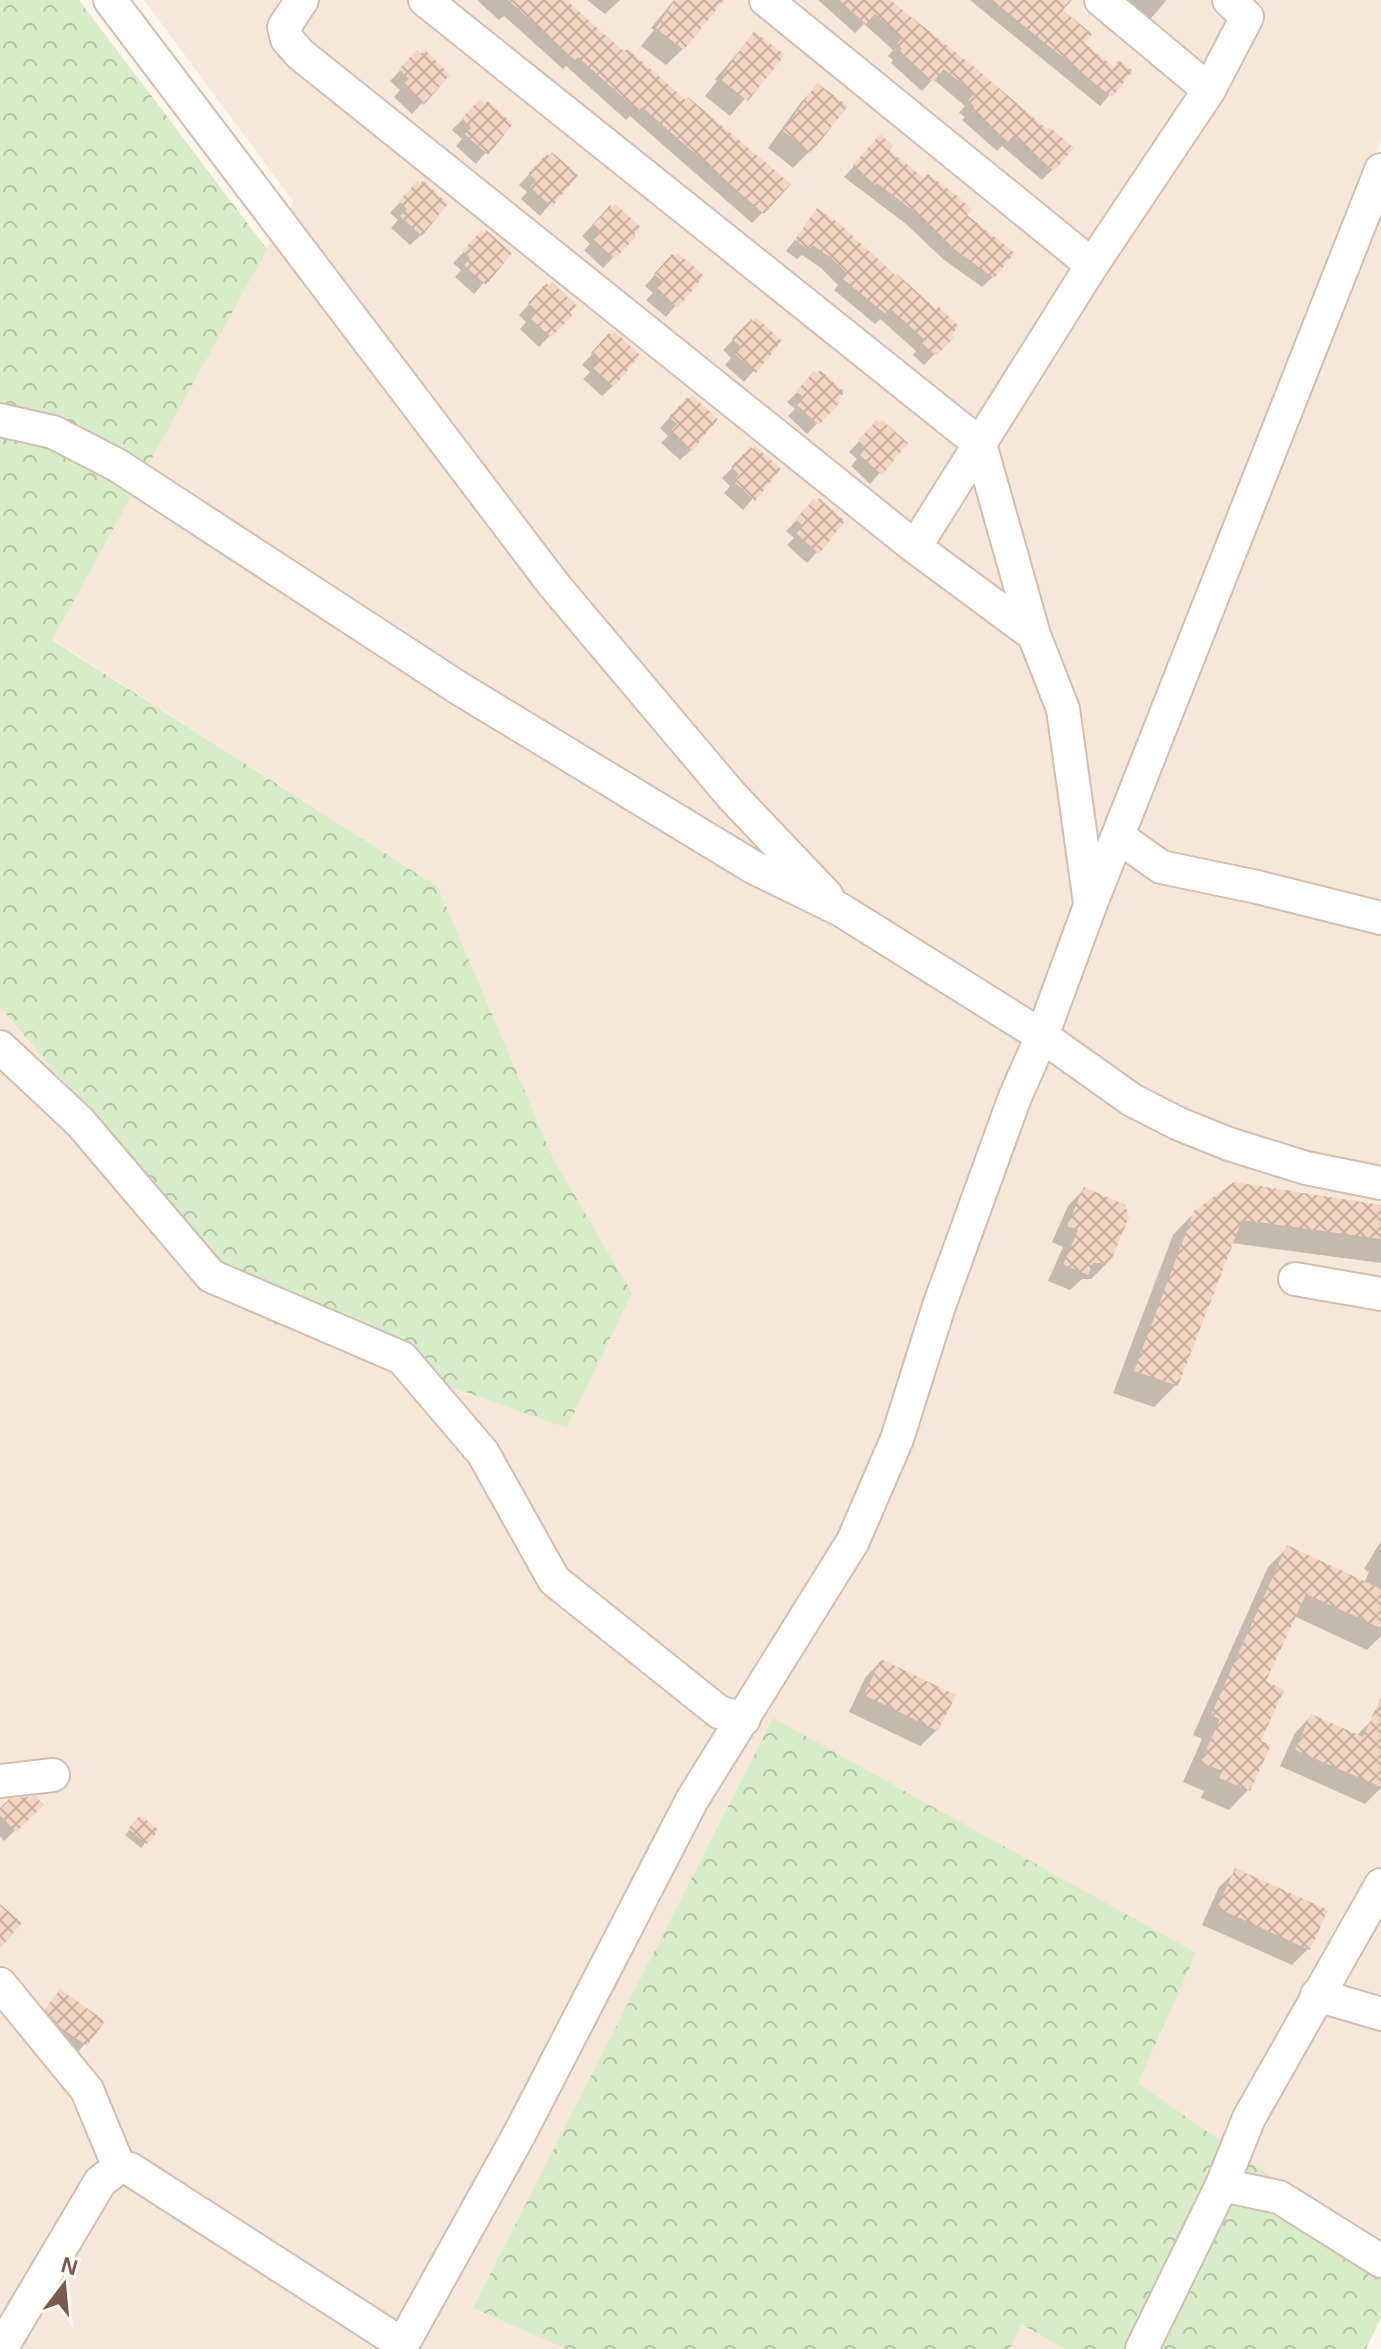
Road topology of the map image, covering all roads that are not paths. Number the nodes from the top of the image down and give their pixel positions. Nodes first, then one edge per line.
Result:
1 (110, 0) edge
2 (302, 0) edge
3 (425, 0) edge
4 (766, 0) edge
5 (1101, 0) edge
6 (1229, 0) edge
7 (1209, 90) junction
8 (1381, 170) edge
9 (1092, 265) junction
10 (0, 420) edge
11 (980, 444) junction
12 (915, 547) junction
13 (1034, 635) junction
14 (1119, 837) junction
15 (1090, 906) junction
16 (841, 910) junction
17 (1381, 918) edge
18 (1042, 1036) junction
19 (0, 1047) edge
20 (1380, 1181) edge
21 (1295, 1279) dead end
22 (1381, 1294) edge
23 (744, 1719) junction
24 (53, 1775) dead end
25 (0, 1781) edge
26 (1381, 1885) edge
27 (0, 1984) edge
28 (1317, 1995) junction
29 (1381, 2014) edge
30 (119, 2167) junction
31 (1222, 2185) junction
32 (1381, 2261) edge
33 (401, 2346) edge
34 (1, 2349) edge
35 (1142, 2349) edge

1 - 16 street
2 - 12 street
3 - 11 street
4 - 9 street
5 - 7 street
6 - 7 street
7 - 9 street
8 - 14 street
9 - 11 street
10 - 16 street
11 - 12 street
11 - 13 street
12 - 13 street
13 - 15 street
14 - 15 street
14 - 17 street
15 - 18 street
16 - 18 street
18 - 20 street
18 - 23 street
19 - 23 street
21 - 22 street
23 - 33 street
24 - 25 street
26 - 28 street
27 - 30 street
28 - 29 street
28 - 31 street
30 - 33 street
30 - 34 street
31 - 32 street
31 - 35 street

